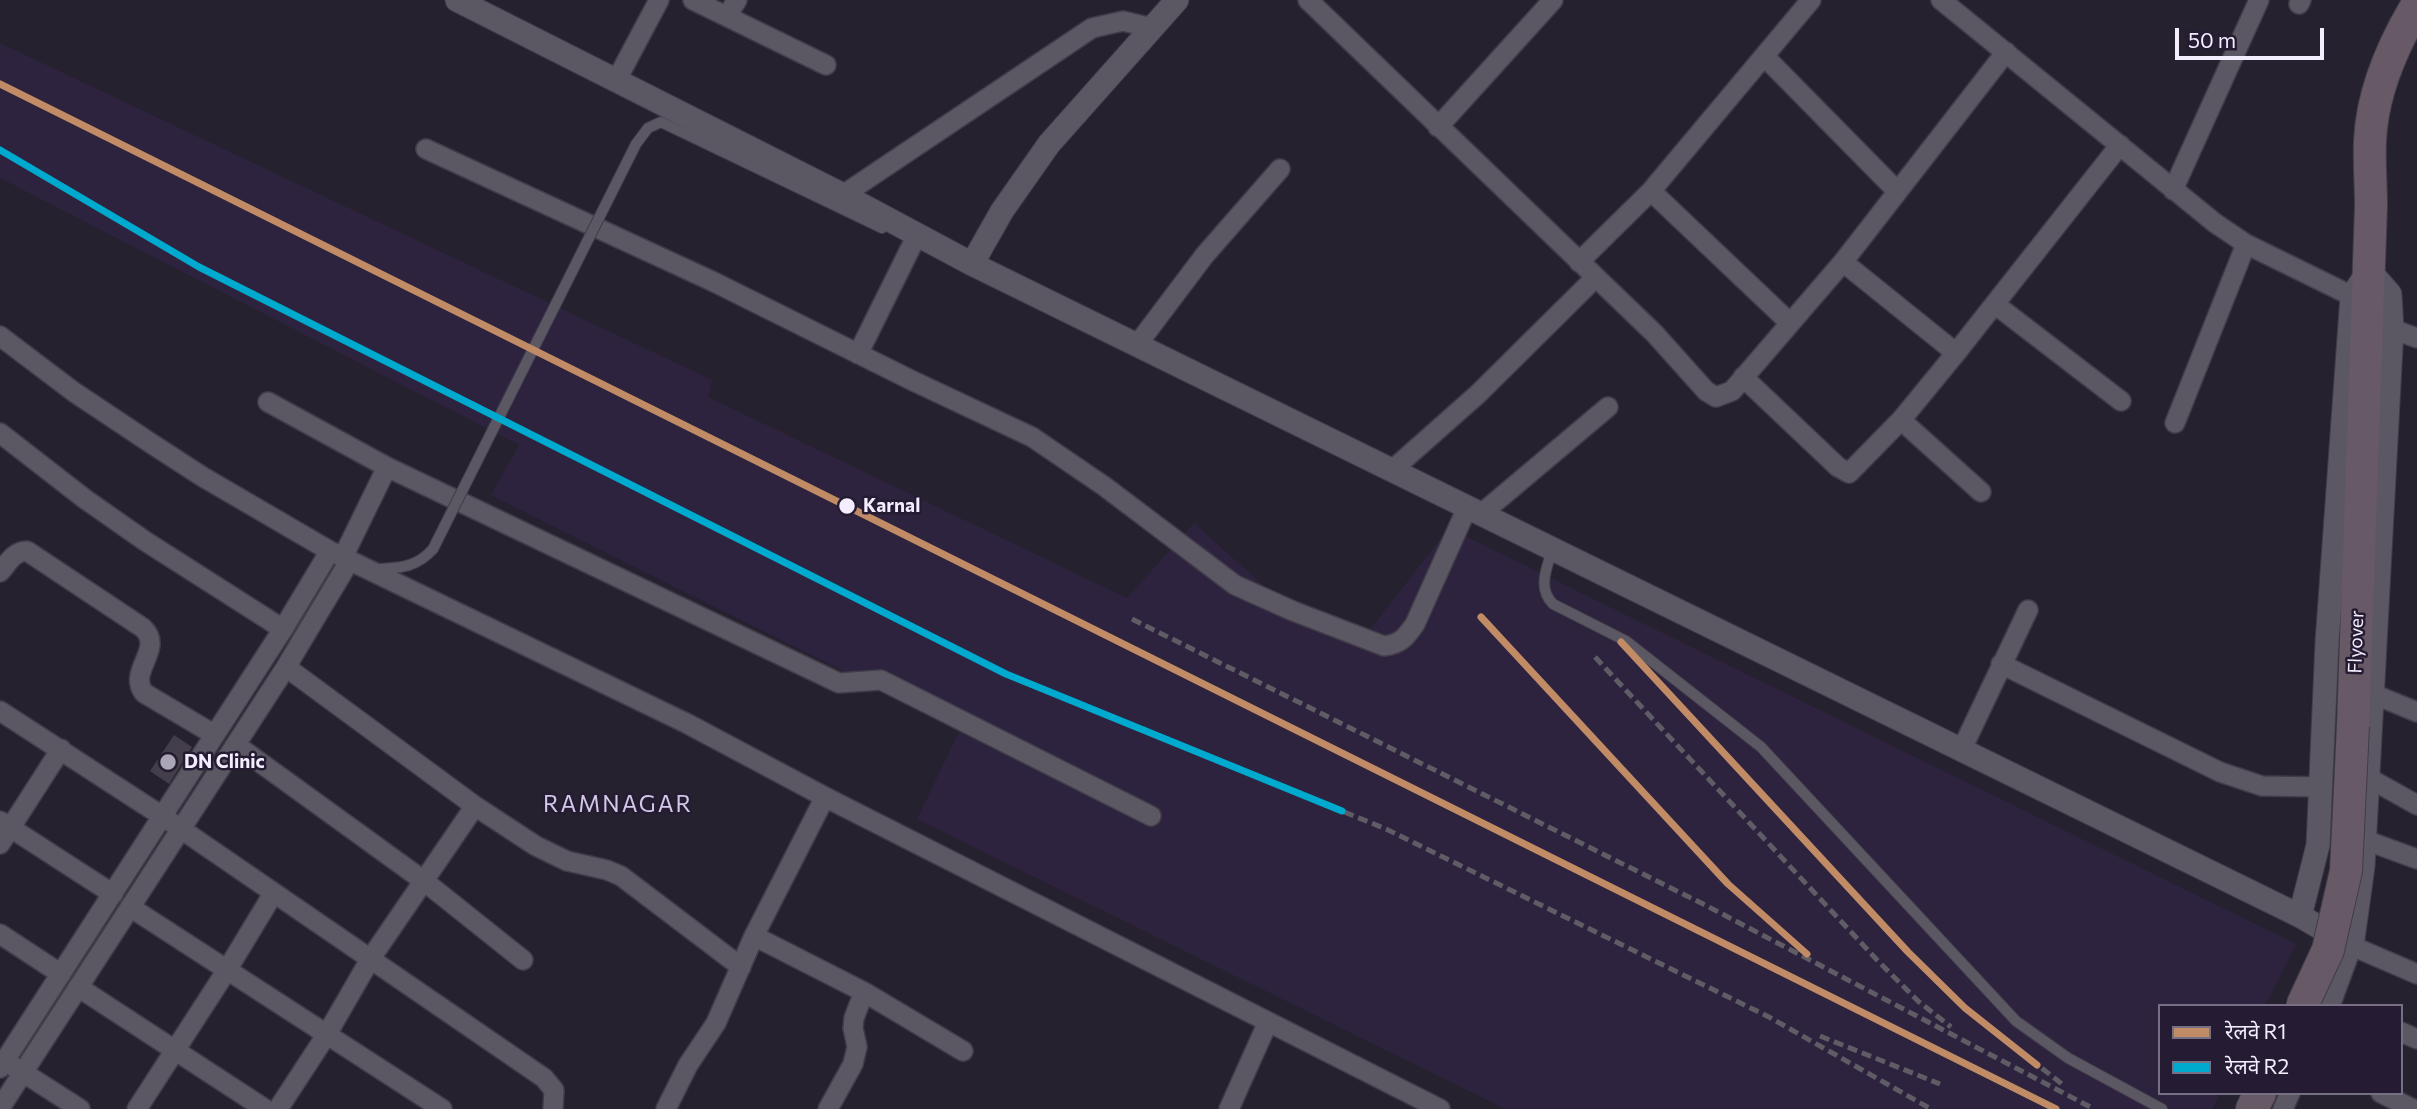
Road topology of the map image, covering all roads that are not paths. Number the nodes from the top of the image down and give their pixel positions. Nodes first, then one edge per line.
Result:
1 (457, 0) edge
2 (659, 0) edge
3 (693, 0) edge
4 (1177, 0) edge
5 (1308, 0) edge
6 (1553, 0) edge
7 (1811, 0) edge
8 (1941, 0) edge
9 (2259, 0) edge
10 (2417, 5) edge
11 (732, 8) edge
12 (1152, 28) junction
13 (2417, 49) edge
14 (2006, 52) junction
15 (1765, 57) junction
16 (826, 65) dead end
17 (616, 81) junction
18 (1438, 127) junction
19 (2120, 145) junction
20 (426, 149) dead end
21 (1280, 169) dead end
22 (2173, 190) junction
23 (1651, 191) junction
24 (1897, 191) junction
25 (843, 195) junction
26 (2371, 206) junction
27 (909, 230) junction
28 (2246, 244) junction
29 (1579, 262) junction
30 (1843, 262) junction
31 (972, 264) junction
32 (1595, 278) junction
33 (2363, 287) junction
34 (1996, 305) junction
35 (1789, 322) junction
36 (2392, 329) junction
37 (0, 336) edge
38 (2417, 338) edge
39 (1137, 345) junction
40 (1956, 353) junction
41 (858, 354) junction
42 (1743, 377) junction
43 (2121, 401) dead end
44 (268, 402) dead end
45 (1608, 407) dead end
46 (1901, 420) junction
47 (2175, 423) dead end
48 (0, 433) edge
49 (387, 467) junction
50 (1391, 471) junction
51 (1981, 492) dead end
52 (1474, 511) junction
53 (1552, 550) junction
54 (341, 556) junction
55 (370, 570) junction
56 (0, 572) edge
57 (2028, 610) dead end
58 (283, 629) junction
59 (2001, 664) junction
60 (286, 667) junction
61 (2373, 694) junction
62 (0, 711) edge
63 (2417, 712) edge
64 (215, 735) junction
65 (236, 745) junction
66 (61, 749) junction
67 (1961, 751) junction
68 (2367, 777) junction
69 (2320, 787) junction
70 (825, 797) junction
71 (2417, 805) edge
72 (475, 806) junction
73 (162, 816) junction
74 (1151, 816) dead end
75 (3, 831) edge
76 (181, 831) junction
77 (2365, 840) junction
78 (2417, 859) edge
79 (424, 881) junction
80 (113, 894) junction
81 (273, 894) junction
82 (130, 907) junction
83 (2300, 916) junction
84 (0, 934) edge
85 (754, 936) junction
86 (2352, 946) junction
87 (371, 958) junction
88 (523, 960) dead end
89 (741, 967) junction
90 (227, 970) junction
91 (61, 974) junction
92 (2417, 974) edge
93 (78, 987) junction
94 (864, 992) junction
95 (2325, 1004) edge
96 (2325, 1004) edge
97 (1268, 1022) junction
98 (327, 1034) junction
99 (175, 1050) junction
100 (963, 1051) dead end
101 (2, 1062) edge
102 (23, 1072) junction
103 (2385, 1095) edge
104 (430, 1106) edge
105 (0, 1108) edge
106 (79, 1109) edge
107 (137, 1109) edge
108 (265, 1109) edge
109 (278, 1109) edge
110 (553, 1109) edge
111 (666, 1109) edge
112 (828, 1109) edge
113 (1229, 1109) edge
114 (1440, 1109) edge
115 (2162, 1109) edge
116 (2413, 1109) edge

1 - 17 street
2 - 17 street
3 - 11 street
4 - 12 street
5 - 18 street
6 - 18 street
7 - 15 street
8 - 14 street
9 - 22 street
10 - 26 highway
11 - 16 street
12 - 25 street
12 - 31 street
13 - 26 highway
14 - 19 street
14 - 24 street
15 - 23 street
15 - 24 street
17 - 25 street
18 - 29 street
19 - 22 street
19 - 34 street
20 - 41 street
21 - 39 street
22 - 28 street
23 - 29 street
23 - 35 street
24 - 30 street
25 - 27 street
26 - 33 highway, Flyover
27 - 31 street
27 - 41 street
27 - 55 lane, bridge
28 - 33 street
28 - 47 street
29 - 32 street
30 - 35 street
30 - 40 street
31 - 39 street
32 - 42 street
32 - 50 street
33 - 36 street
33 - 69 street
33 - 95 highway, Flyover, bridge
34 - 40 street
34 - 43 street
35 - 42 street
36 - 38 street
36 - 61 street
37 - 54 street
39 - 50 street
40 - 46 street
41 - 52 street
42 - 46 street
44 - 49 street
45 - 52 street
46 - 51 street
48 - 58 street
49 - 54 street
49 - 74 street
50 - 52 street
52 - 53 street
53 - 67 street
53 - 115 lane
54 - 55 street
54 - 58 street
54 - 60 street
55 - 70 street
56 - 64 street
57 - 59 street
58 - 64 street
59 - 67 street
59 - 69 street
60 - 65 street
60 - 72 street
61 - 63 street
61 - 68 street
62 - 66 street
64 - 73 street
65 - 76 street
65 - 79 street
66 - 73 street
66 - 75 street
67 - 83 street
68 - 71 street
68 - 77 street
69 - 83 street
70 - 85 street
70 - 97 street
72 - 79 street
72 - 89 street
73 - 76 street
73 - 80 street
75 - 80 street
76 - 81 street
76 - 82 street
77 - 78 street
77 - 86 street
79 - 87 street
79 - 88 street
80 - 91 street
81 - 87 street
81 - 90 street
82 - 90 street
82 - 93 street
83 - 86 street
84 - 91 street
85 - 89 street
85 - 94 street
86 - 92 street
86 - 96 street
87 - 98 street
87 - 110 street
89 - 111 street
90 - 98 street
90 - 99 street
91 - 101 street
93 - 99 street
93 - 102 street
94 - 100 street
94 - 112 street
97 - 113 street
97 - 114 street
98 - 104 street
98 - 109 street
99 - 107 street
99 - 108 street
101 - 102 street
102 - 105 street
102 - 106 street
103 - 116 street

